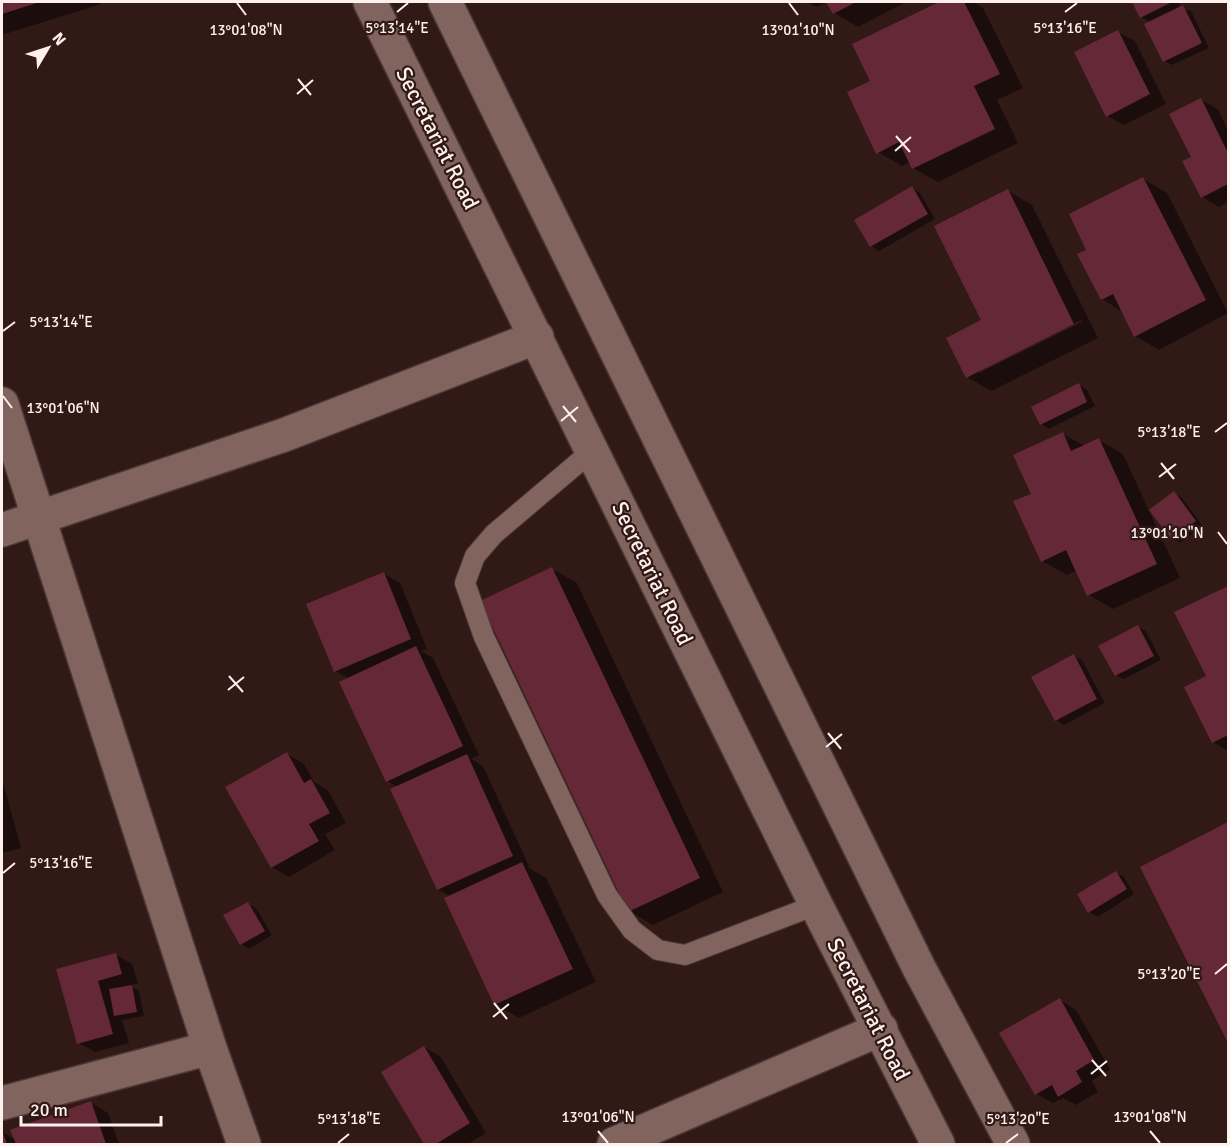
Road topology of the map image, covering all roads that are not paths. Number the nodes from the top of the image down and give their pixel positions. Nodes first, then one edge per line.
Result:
1 (370, 2) edge
2 (445, 2) edge
3 (537, 337) junction
4 (2, 404) edge
5 (592, 451) junction
6 (37, 519) junction
7 (2, 530) edge
8 (816, 905) junction
9 (881, 1029) junction
10 (210, 1048) junction
11 (2, 1103) edge
12 (244, 1144) edge
13 (614, 1144) edge
14 (938, 1144) edge
15 (1012, 1144) edge

1 - 3 street, Secretariat Road
2 - 15 street
3 - 5 street, Secretariat Road
3 - 6 street
4 - 6 street
5 - 8 street, Secretariat Road
5 - 8 lane
6 - 7 street
6 - 10 street
8 - 9 street, Secretariat Road
9 - 13 street
9 - 14 street, Secretariat Road
10 - 11 street
10 - 12 street

